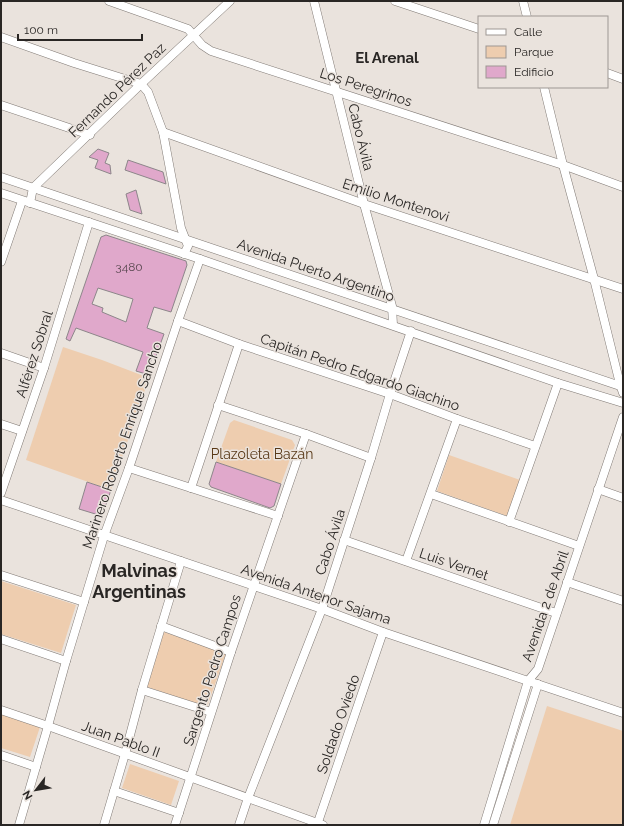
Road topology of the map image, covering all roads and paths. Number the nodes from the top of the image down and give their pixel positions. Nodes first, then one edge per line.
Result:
1 (109, 1) edge
2 (230, 1) edge
3 (314, 1) edge
4 (395, 1) edge
5 (523, 1) edge
6 (527, 16) edge
7 (478, 29) edge
8 (193, 36) junction
9 (1, 37) edge
10 (608, 73) edge
11 (623, 79) edge
12 (141, 84) junction
13 (544, 88) edge
14 (336, 91) junction
15 (1, 104) edge
16 (163, 132) junction
17 (90, 134) junction
18 (563, 165) junction
19 (1, 177) edge
20 (623, 187) edge
21 (33, 188) junction
22 (1, 193) edge
23 (22, 201) junction
24 (30, 203) junction
25 (364, 204) junction
26 (89, 222) junction
27 (186, 239) junction
28 (184, 254) junction
29 (200, 259) junction
30 (1, 262) edge
31 (594, 279) junction
32 (623, 289) edge
33 (392, 309) junction
34 (178, 321) junction
35 (393, 325) junction
36 (411, 331) junction
37 (239, 344) junction
38 (1, 353) edge
39 (44, 368) junction
40 (558, 383) junction
41 (622, 389) edge
42 (390, 394) junction
43 (623, 403) edge
44 (218, 405) junction
45 (623, 417) edge
46 (457, 419) junction
47 (1, 424) edge
48 (22, 432) junction
49 (306, 434) junction
50 (535, 446) junction
51 (371, 458) junction
52 (129, 468) junction
53 (190, 488) junction
54 (598, 489) junction
55 (1, 493) edge
56 (431, 494) junction
57 (623, 498) edge
58 (1, 500) edge
59 (278, 516) junction
60 (509, 522) junction
61 (104, 536) junction
62 (344, 540) junction
63 (579, 546) junction
64 (180, 561) junction
65 (406, 562) junction
66 (1, 575) edge
67 (567, 582) junction
68 (254, 586) junction
69 (623, 601) edge
70 (84, 602) junction
71 (322, 609) junction
72 (556, 613) junction
73 (161, 626) junction
74 (383, 632) junction
75 (1, 639) edge
76 (231, 652) junction
77 (66, 661) junction
78 (528, 681) junction
79 (538, 684) junction
80 (142, 690) junction
81 (1, 710) edge
82 (211, 712) junction
83 (623, 713) edge
84 (48, 726) junction
85 (125, 754) junction
86 (1, 755) edge
87 (36, 767) junction
88 (190, 777) junction
89 (114, 791) junction
90 (248, 798) junction
91 (179, 813) junction
92 (319, 824) edge
93 (20, 825) edge
94 (104, 825) edge
95 (175, 825) edge
96 (239, 825) edge
97 (484, 825) edge
98 (493, 825) edge

1 - 8 street, Los Peregrinos
2 - 8 street, Fernando Pérez Paz
3 - 14 street, Cabo Ávila
4 - 7 street
5 - 6 street
8 - 12 street, Fernando Pérez Paz
8 - 14 street, Los Peregrinos
9 - 12 street
10 - 11 street
12 - 16 street
12 - 17 street, Fernando Pérez Paz
13 - 18 street
14 - 18 street, Los Peregrinos
14 - 25 street, Cabo Ávila
15 - 17 street
16 - 25 street, Emilio Montenovi
16 - 27 street
17 - 21 street, Fernando Pérez Paz
18 - 20 street, Los Peregrinos
18 - 31 street
19 - 21 street, Avenida Puerto Argentino
21 - 24 street
21 - 27 street, Avenida Puerto Argentino
22 - 23 street, Avenida Puerto Argentino
23 - 24 street, Avenida Puerto Argentino
23 - 30 street
24 - 26 street, Avenida Puerto Argentino
25 - 31 street, Emilio Montenovi
25 - 33 street, Cabo Ávila
26 - 28 street, Avenida Puerto Argentino
26 - 39 street, Alférez Sobral
27 - 28 street
27 - 33 street, Avenida Puerto Argentino
28 - 29 street, Avenida Puerto Argentino
29 - 34 street, Marinero Roberto Enrique Sancho
29 - 35 street, Avenida Puerto Argentino
31 - 32 street, Emilio Montenovi
31 - 41 street
33 - 35 street, Cabo Ávila
33 - 41 street, Avenida Puerto Argentino
34 - 37 street, Capitán Pedro Edgardo Giachino
34 - 52 street, Marinero Roberto Enrique Sancho
35 - 36 street, Avenida Puerto Argentino
36 - 40 street, Avenida Puerto Argentino
36 - 42 street, Cabo Ávila
37 - 42 street, Capitán Pedro Edgardo Giachino
37 - 44 street
38 - 39 street
39 - 48 street, Alférez Sobral
40 - 43 street, Avenida Puerto Argentino
40 - 50 street
42 - 46 street, Capitán Pedro Edgardo Giachino
42 - 51 street, Cabo Ávila
44 - 49 street
44 - 53 street
45 - 54 street, Avenida 2 de Abril
46 - 50 street, Capitán Pedro Edgardo Giachino
46 - 56 street
47 - 48 street
48 - 55 street, Alférez Sobral
49 - 51 street
49 - 59 street, Sargento Pedro Campos
50 - 60 street
51 - 62 street, Cabo Ávila
52 - 53 street
52 - 61 street, Marinero Roberto Enrique Sancho
53 - 59 street
54 - 57 street
54 - 63 street, Avenida 2 de Abril
56 - 60 street
56 - 65 street
58 - 61 street, Avenida Antenor Sajama
59 - 68 street, Sargento Pedro Campos
60 - 63 street
61 - 64 street, Avenida Antenor Sajama
61 - 70 street, Marinero Roberto Enrique Sancho
62 - 65 street, Luis Vernet
62 - 71 street, Cabo Ávila
63 - 67 street, Avenida 2 de Abril
64 - 68 street, Avenida Antenor Sajama
64 - 73 street
65 - 72 street, Luis Vernet
66 - 70 street
67 - 69 street
67 - 72 street, Avenida 2 de Abril
68 - 71 street, Avenida Antenor Sajama
68 - 76 street, Sargento Pedro Campos
70 - 77 street, Marinero Roberto Enrique Sancho
71 - 74 street, Avenida Antenor Sajama
71 - 90 street, Cabo Ávila
72 - 78 street, Avenida 2 de Abril
73 - 76 street
73 - 80 street
74 - 78 street, Avenida Antenor Sajama
74 - 92 street, Soldado Oviedo
75 - 77 street
76 - 82 street, Sargento Pedro Campos
77 - 84 street, Marinero Roberto Enrique Sancho
78 - 79 street, Avenida Antenor Sajama
78 - 97 street, Avenida 2 de Abril
79 - 83 street, Avenida Antenor Sajama
79 - 98 street, Avenida 2 de Abril
80 - 82 street
80 - 85 street
81 - 84 street, Juan Pablo II
82 - 88 street, Sargento Pedro Campos
84 - 85 street, Juan Pablo II
84 - 87 street, Marinero Roberto Enrique Sancho
85 - 88 street, Juan Pablo II
85 - 89 street
86 - 87 street
87 - 93 street, Marinero Roberto Enrique Sancho
88 - 90 street, Juan Pablo II
88 - 91 street, Sargento Pedro Campos
89 - 91 street
89 - 94 street
90 - 92 street, Juan Pablo II
90 - 96 street, Cabo Ávila
91 - 95 street, Sargento Pedro Campos

